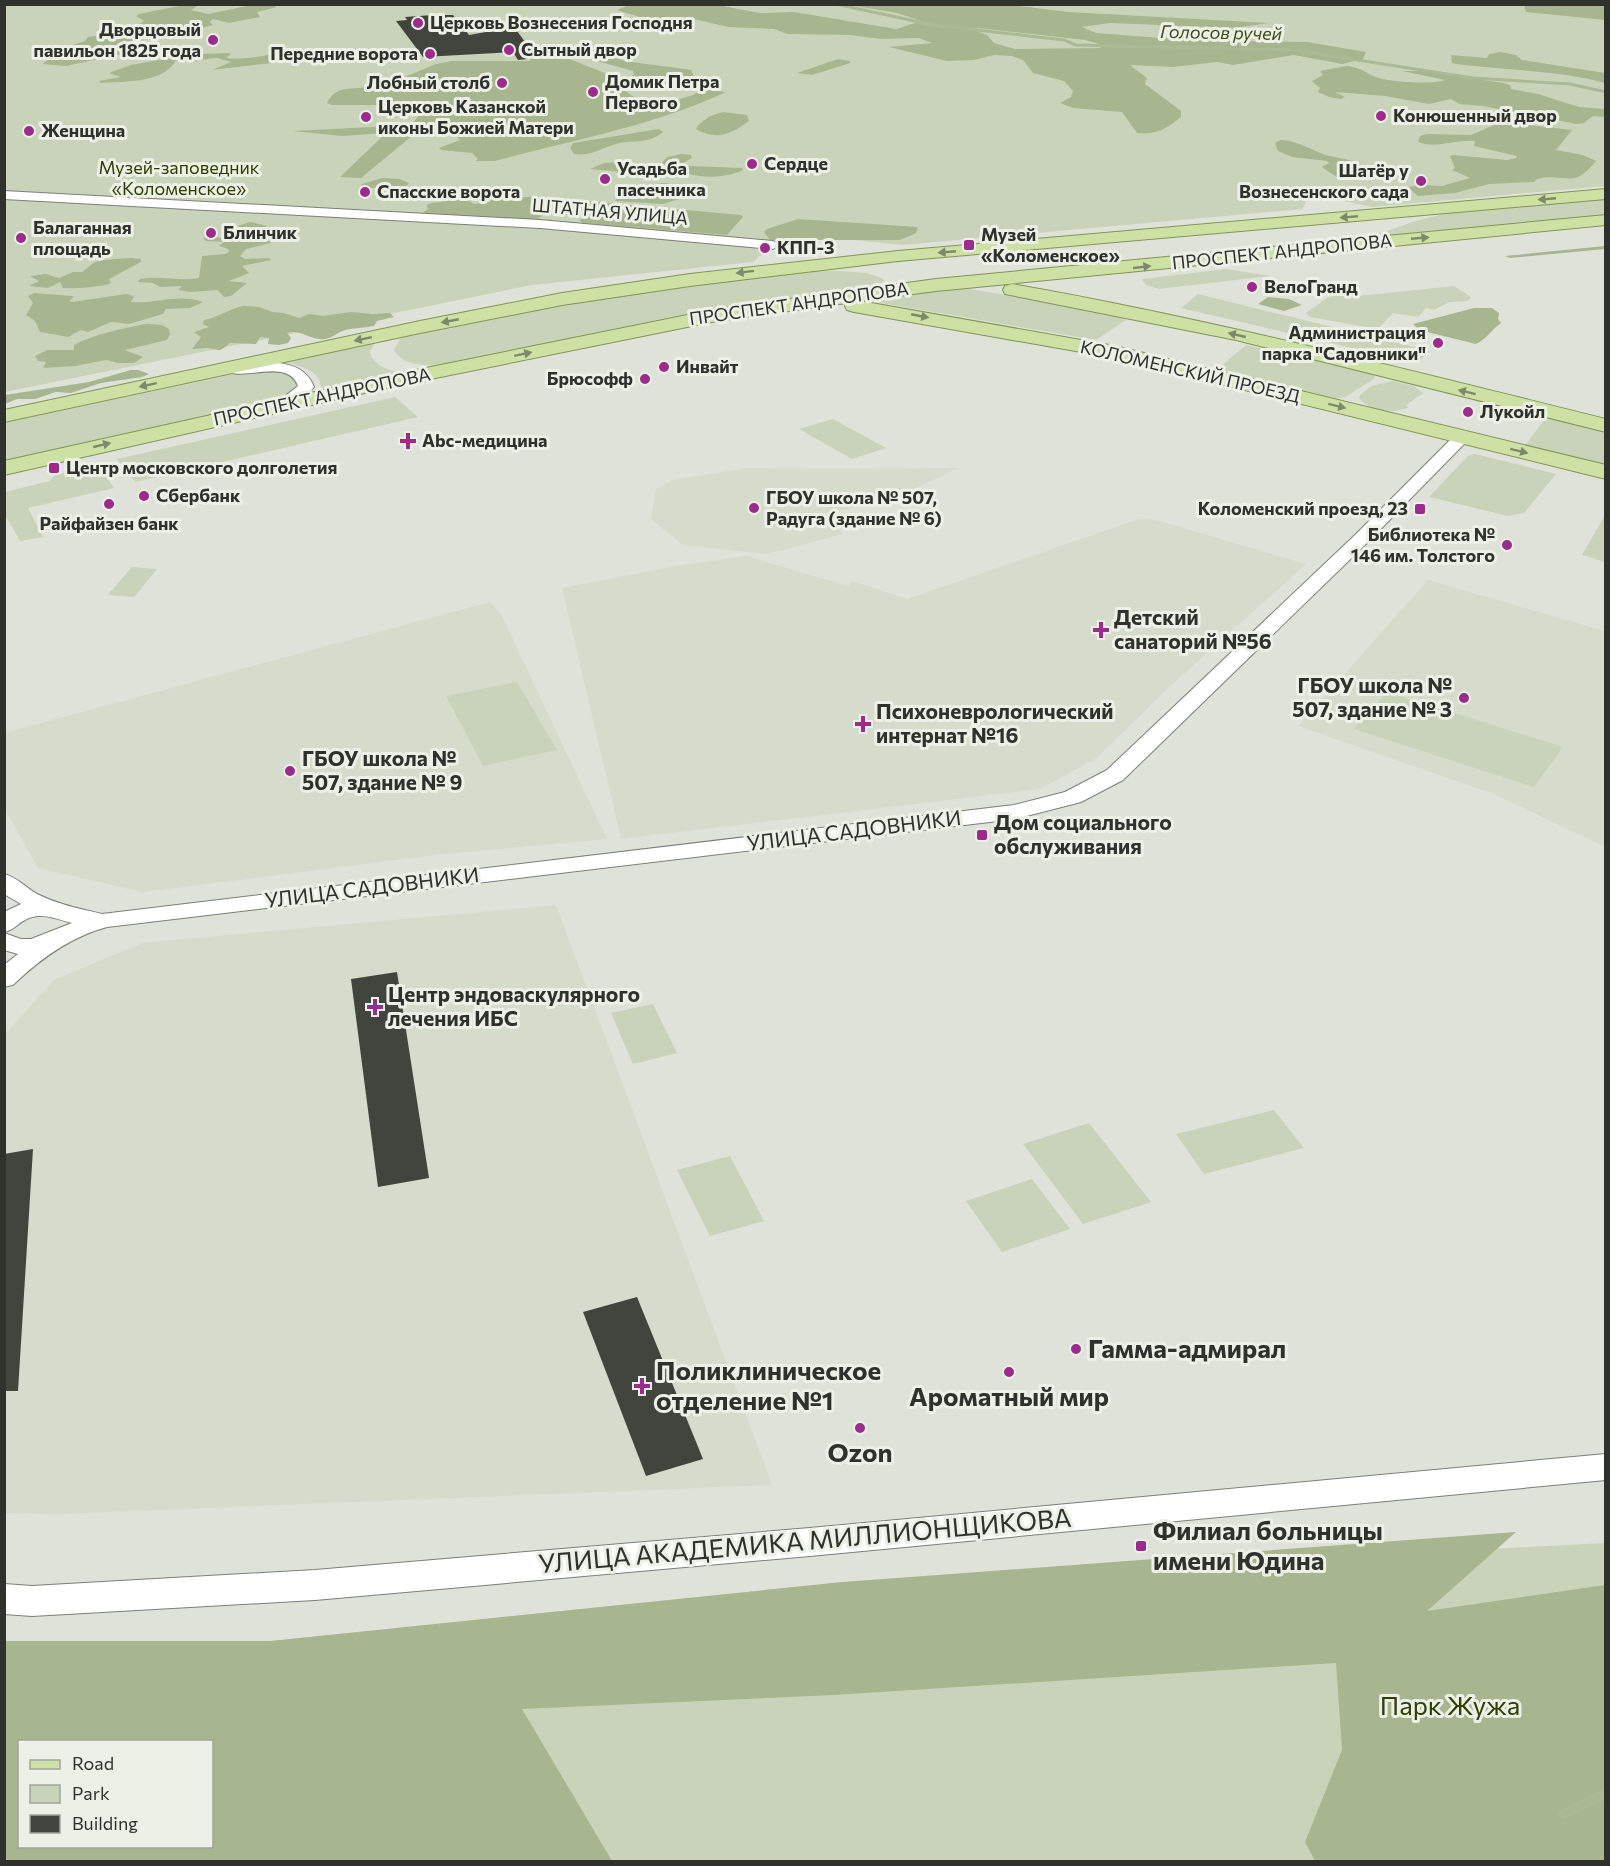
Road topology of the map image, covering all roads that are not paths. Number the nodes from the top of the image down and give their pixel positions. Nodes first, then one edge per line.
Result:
1 (1605, 194) edge
2 (4, 195) edge
3 (1605, 220) edge
4 (773, 245) dead end
5 (840, 262) junction
6 (803, 266) junction
7 (1074, 273) junction
8 (966, 283) junction
9 (856, 295) junction
10 (769, 307) junction
11 (1126, 310) junction
12 (420, 327) junction
13 (466, 366) junction
14 (205, 373) junction
15 (256, 411) junction
16 (4, 416) edge
17 (1605, 426) edge
18 (1462, 437) junction
19 (4, 468) edge
20 (1605, 472) edge
21 (4, 881) edge
22 (57, 924) junction
23 (5, 925) edge
24 (4, 940) edge
25 (4, 979) edge
26 (1605, 1467) edge
27 (4, 1599) edge

1 -> 5 main road, ПРОСПЕКТ АНДРОПОВА
2 - 4 street, ШТАТНАЯ УЛИЦА
7 -> 3 main road, ПРОСПЕКТ АНДРОПОВА
5 - 6 main road, ПРОСПЕКТ АНДРОПОВА
5 - 8 main road
6 - 9 main road
6 -> 12 main road, ПРОСПЕКТ АНДРОПОВА
7 - 8 main road, ПРОСПЕКТ АНДРОПОВА
7 - 11 main road
8 - 9 main road, ПРОСПЕКТ АНДРОПОВА
8 - 11 main road
9 - 10 main road, ПРОСПЕКТ АНДРОПОВА
13 -> 10 main road, ПРОСПЕКТ АНДРОПОВА
10 -> 18 main road, КОЛОМЕНСКИЙ ПРОЕЗД
17 -> 11 main road
12 - 13 main road
12 -> 14 main road, ПРОСПЕКТ АНДРОПОВА
13 - 15 main road, ПРОСПЕКТ АНДРОПОВА
14 - 15 street
14 -> 16 main road, ПРОСПЕКТ АНДРОПОВА
19 -> 15 main road, ПРОСПЕКТ АНДРОПОВА
18 -> 20 main road, КОЛОМЕНСКИЙ ПРОЕЗД
18 - 22 street, УЛИЦА САДОВНИКИ
21 - 22 street
21 - 23 street
22 - 23 street, УЛИЦА САДОВНИКИ
22 - 24 street, УЛИЦА САДОВНИКИ
22 - 25 street, УЛИЦА САДОВНИКИ
26 - 27 street, УЛИЦА АКАДЕМИКА МИЛЛИОНЩИКОВА

